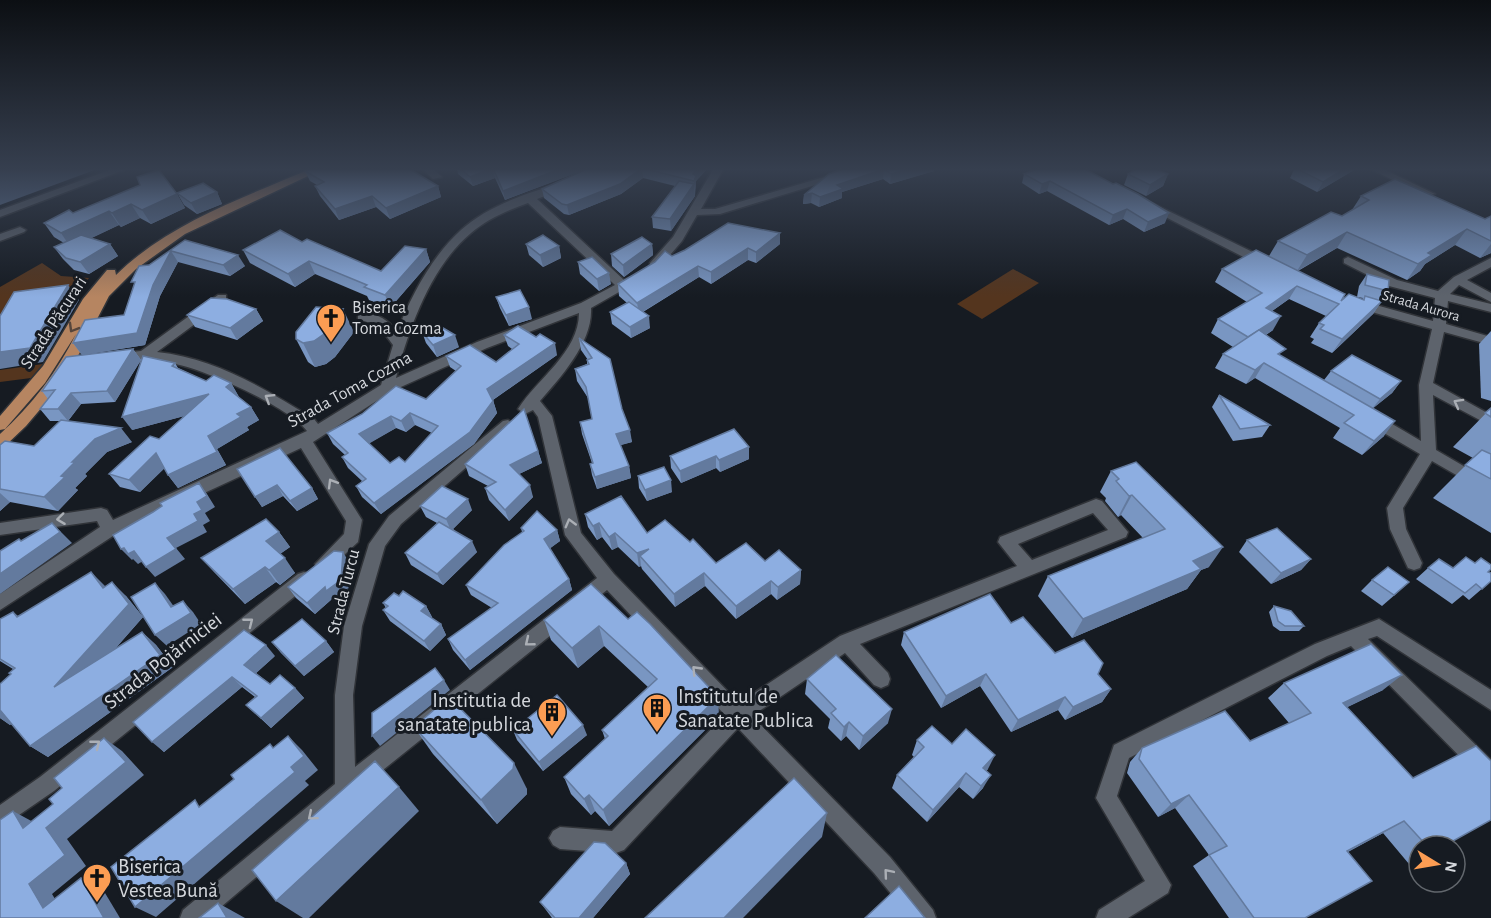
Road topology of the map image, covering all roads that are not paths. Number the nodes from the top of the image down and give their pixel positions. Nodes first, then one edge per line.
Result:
1 (215, 211) edge
2 (229, 211) edge
3 (504, 211) edge
4 (543, 211) edge
5 (720, 211) edge
6 (1162, 211) edge
7 (696, 212) joint
8 (20, 230) dead end
9 (0, 238) edge
10 (1348, 261) dead end
11 (1491, 262) edge
12 (1282, 271) edge
13 (1458, 280) junction
14 (623, 286) junction
15 (1442, 294) junction
16 (222, 298) edge
17 (1491, 298) edge
18 (1346, 301) edge
19 (585, 306) junction
20 (1491, 308) edge
21 (362, 316) dead end
22 (1439, 327) junction
23 (1491, 341) edge
24 (398, 343) junction
25 (147, 353) junction
26 (103, 358) edge
27 (1426, 385) junction
28 (387, 388) junction
29 (532, 403) junction
30 (1358, 411) edge
31 (1491, 421) edge
32 (0, 424) edge
33 (310, 436) junction
34 (0, 442) edge
35 (1429, 453) junction
36 (1491, 489) edge
37 (0, 529) edge
38 (110, 530) junction
39 (352, 537) junction
40 (377, 544) junction
41 (1414, 563) dead end
42 (1030, 570) junction
43 (608, 579) junction
44 (0, 603) edge
45 (1354, 637) junction
46 (846, 642) junction
47 (881, 679) dead end
48 (1491, 701) edge
49 (740, 714) junction
50 (1491, 774) edge
51 (800, 778) junction
52 (345, 789) junction
53 (783, 794) edge
54 (0, 818) edge
55 (560, 838) dead end
56 (191, 918) edge
57 (925, 918) edge
58 (1107, 918) edge

1 -> 32 main road, Strada Păcurari
2 - 34 main road, Strada Păcurari
3 - 24 street
4 - 14 street
5 - 7 street
6 - 12 street
7 - 14 street, Strada Toma Cozma
8 - 9 street
10 - 15 street
11 - 13 street
13 - 15 street
13 - 17 street
14 - 19 street, Strada Toma Cozma
15 - 20 street
15 - 22 street
16 - 25 street
18 - 22 street, Strada Aurora
19 - 28 street, Strada Toma Cozma
19 - 29 street, Strada Turcu
21 - 24 street
22 - 23 street, Strada Aurora
22 - 27 street
24 - 28 street
25 - 26 street
33 -> 25 street
31 -> 27 street
27 - 35 street
28 - 33 street, Strada Toma Cozma
29 - 40 street, Strada Turcu
43 -> 29 street
30 - 35 street
33 - 38 street, Strada Toma Cozma
39 -> 33 street
35 - 36 street
35 - 41 street
38 -> 37 street
38 - 44 street, Strada Toma Cozma
39 - 40 street
54 -> 39 street, Strada Pojărniciei
40 - 52 street, Strada Turcu
42 - 42 street
42 - 46 street
49 -> 43 street
43 -> 52 street
45 - 48 street
45 - 50 street
45 - 58 street
46 - 47 street
46 - 49 street
49 - 51 street
49 - 55 street
51 - 53 street
57 -> 51 street
52 -> 56 street

